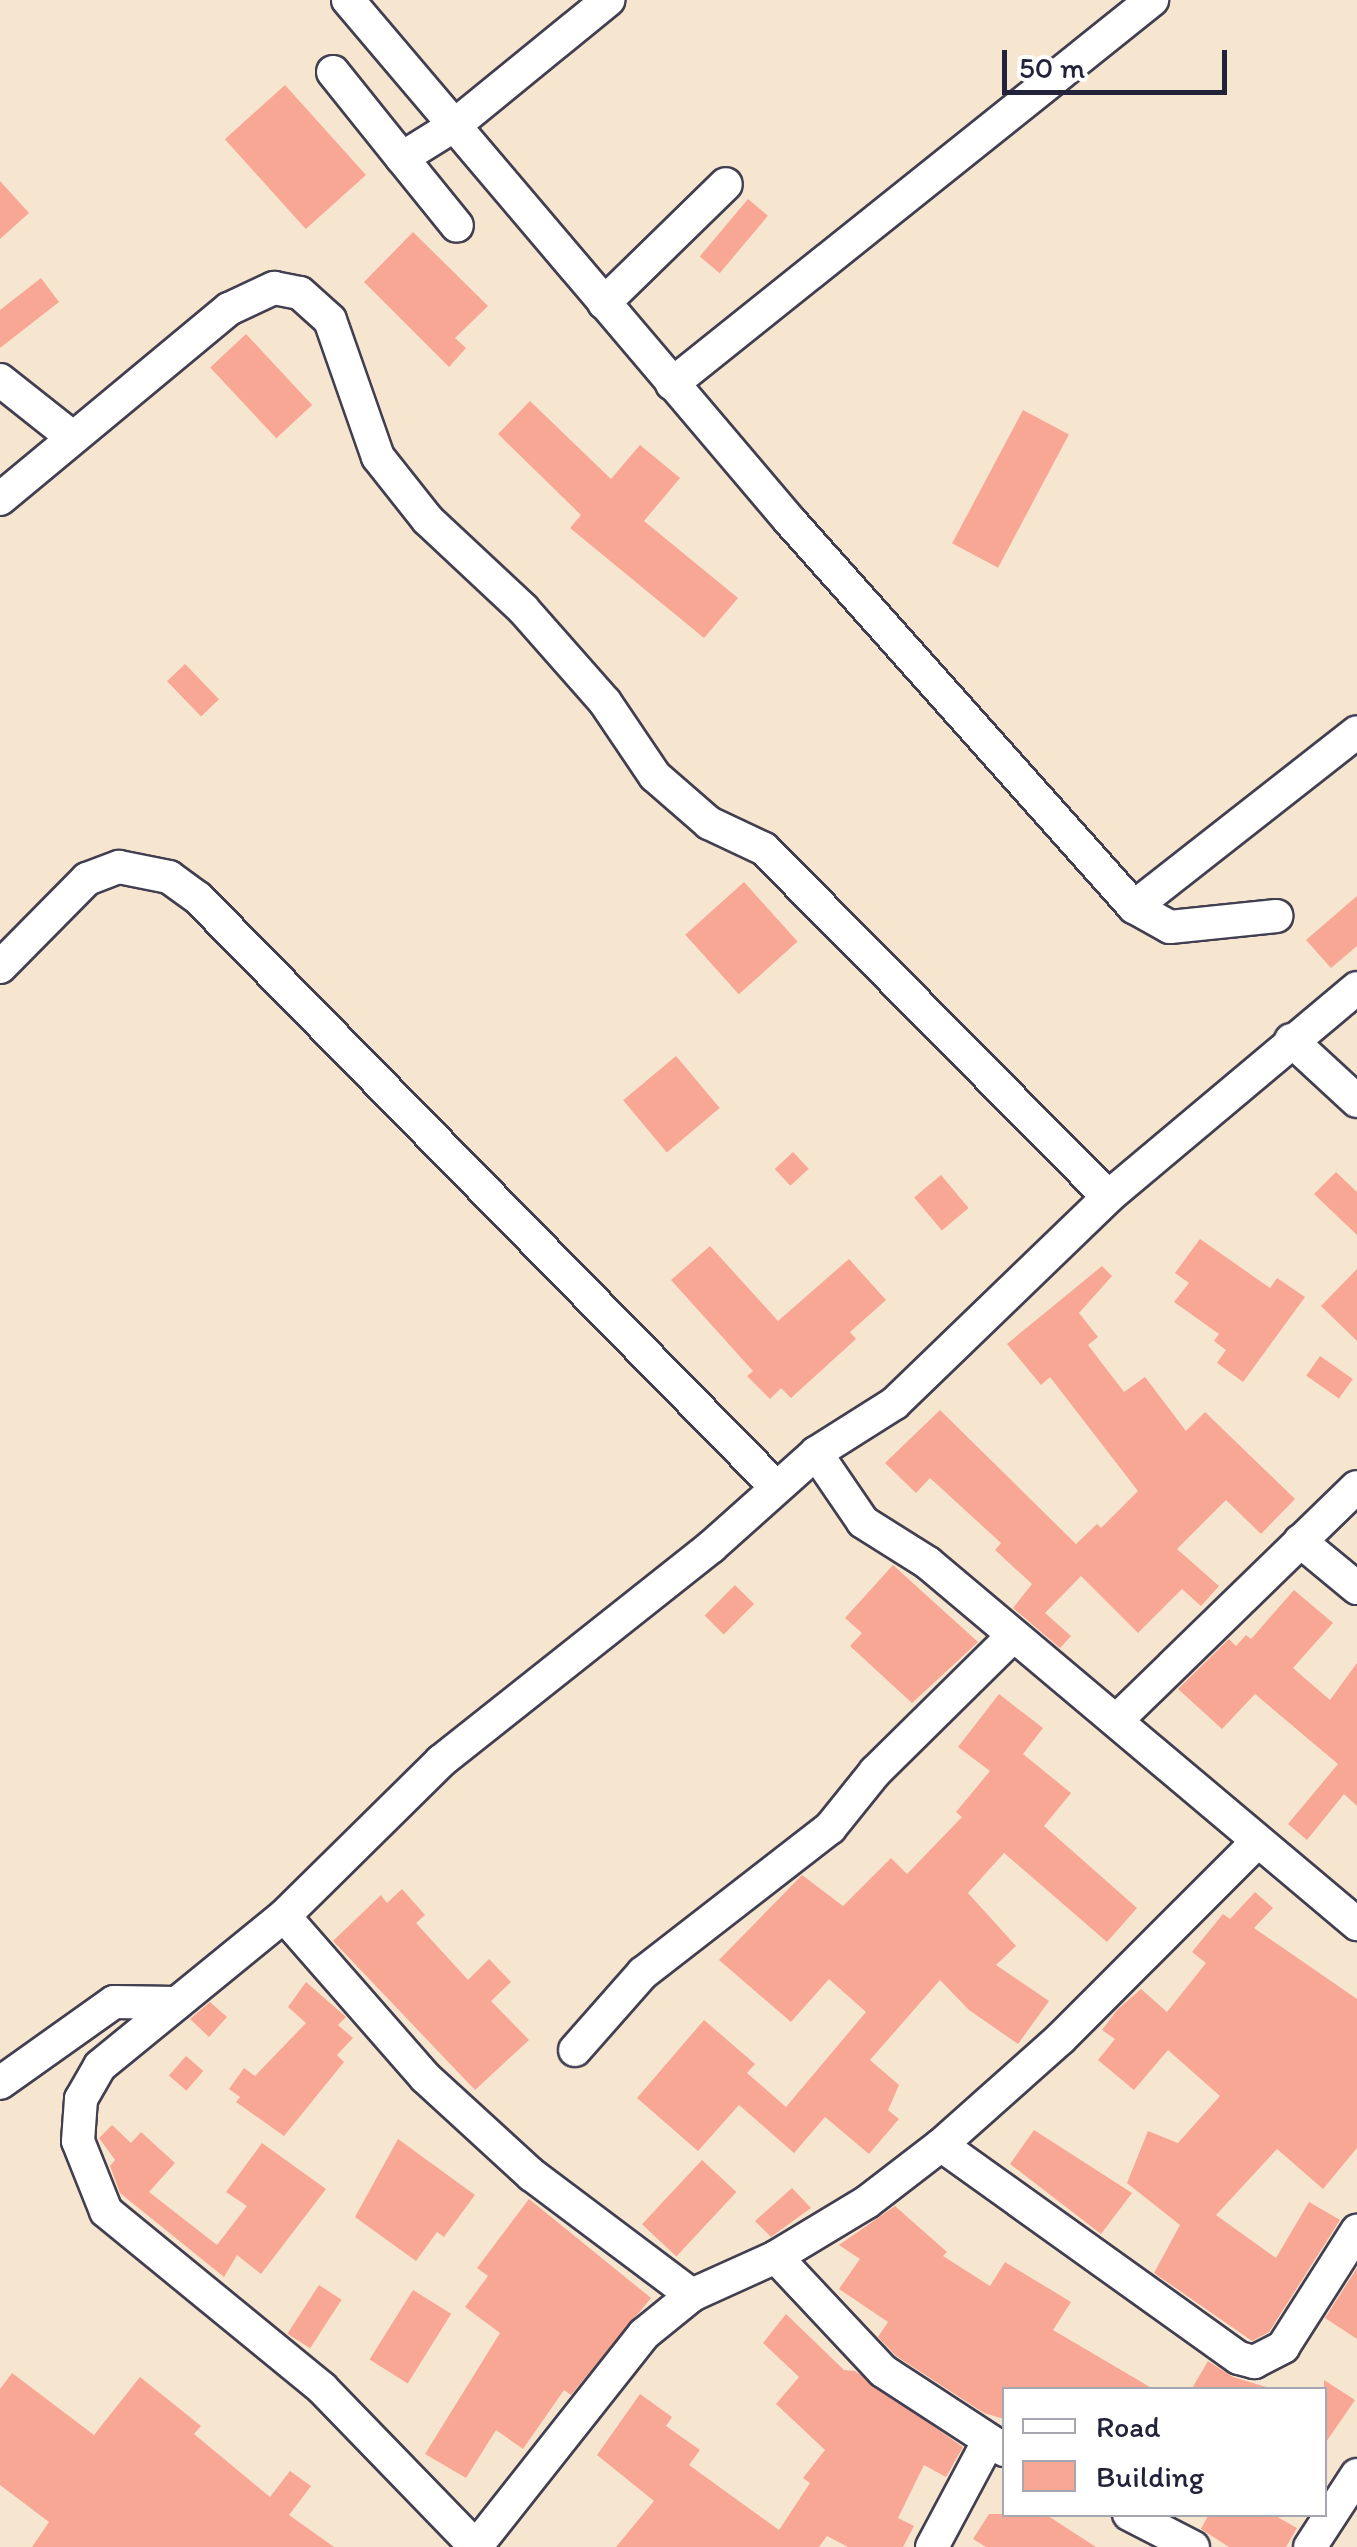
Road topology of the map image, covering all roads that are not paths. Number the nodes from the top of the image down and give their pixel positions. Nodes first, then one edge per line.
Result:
1 (348, 0) edge
2 (608, 0) edge
3 (1152, 0) edge
4 (334, 72) dead end
5 (455, 126) junction
6 (402, 158) junction
7 (726, 184) dead end
8 (457, 226) dead end
9 (604, 302) junction
10 (0, 380) edge
11 (672, 384) junction
12 (72, 437) junction
13 (0, 499) edge
14 (1357, 732) edge
15 (1134, 907) junction
16 (1276, 916) dead end
17 (0, 967) edge
18 (1357, 988) edge
19 (1290, 1040) junction
20 (1357, 1102) edge
21 (1108, 1197) junction
22 (816, 1454) junction
23 (776, 1487) junction
24 (1357, 1487) edge
25 (1300, 1541) junction
26 (1357, 1588) edge
27 (1012, 1638) junction
28 (1117, 1720) junction
29 (1256, 1843) junction
30 (284, 1916) junction
31 (1357, 1924) edge
32 (177, 2003) junction
33 (575, 2050) dead end
34 (0, 2083) edge
35 (941, 2145) junction
36 (1357, 2231) edge
37 (776, 2256) junction
38 (692, 2294) junction
39 (996, 2446) edge
40 (1357, 2474) edge
41 (1135, 2517) edge
42 (932, 2547) edge
43 (1193, 2547) edge
44 (1310, 2547) edge

1 - 5 street
2 - 5 street
3 - 11 street
4 - 6 street
5 - 6 street
5 - 9 street
6 - 8 street
7 - 9 street
9 - 11 street
10 - 12 street
11 - 15 street
12 - 13 street
12 - 21 street
14 - 15 street
15 - 16 street
17 - 23 street
18 - 19 street
19 - 20 street
19 - 21 street
21 - 22 street
22 - 23 street
22 - 27 street
23 - 30 street
24 - 25 street
25 - 26 street
25 - 28 street
27 - 28 street
27 - 33 street
28 - 29 street
29 - 31 street
29 - 35 street
30 - 32 street
30 - 38 street
32 - 34 street
32 - 38 street
35 - 36 street
35 - 37 street
37 - 38 street
37 - 39 street
39 - 42 street
40 - 44 street
41 - 43 street

